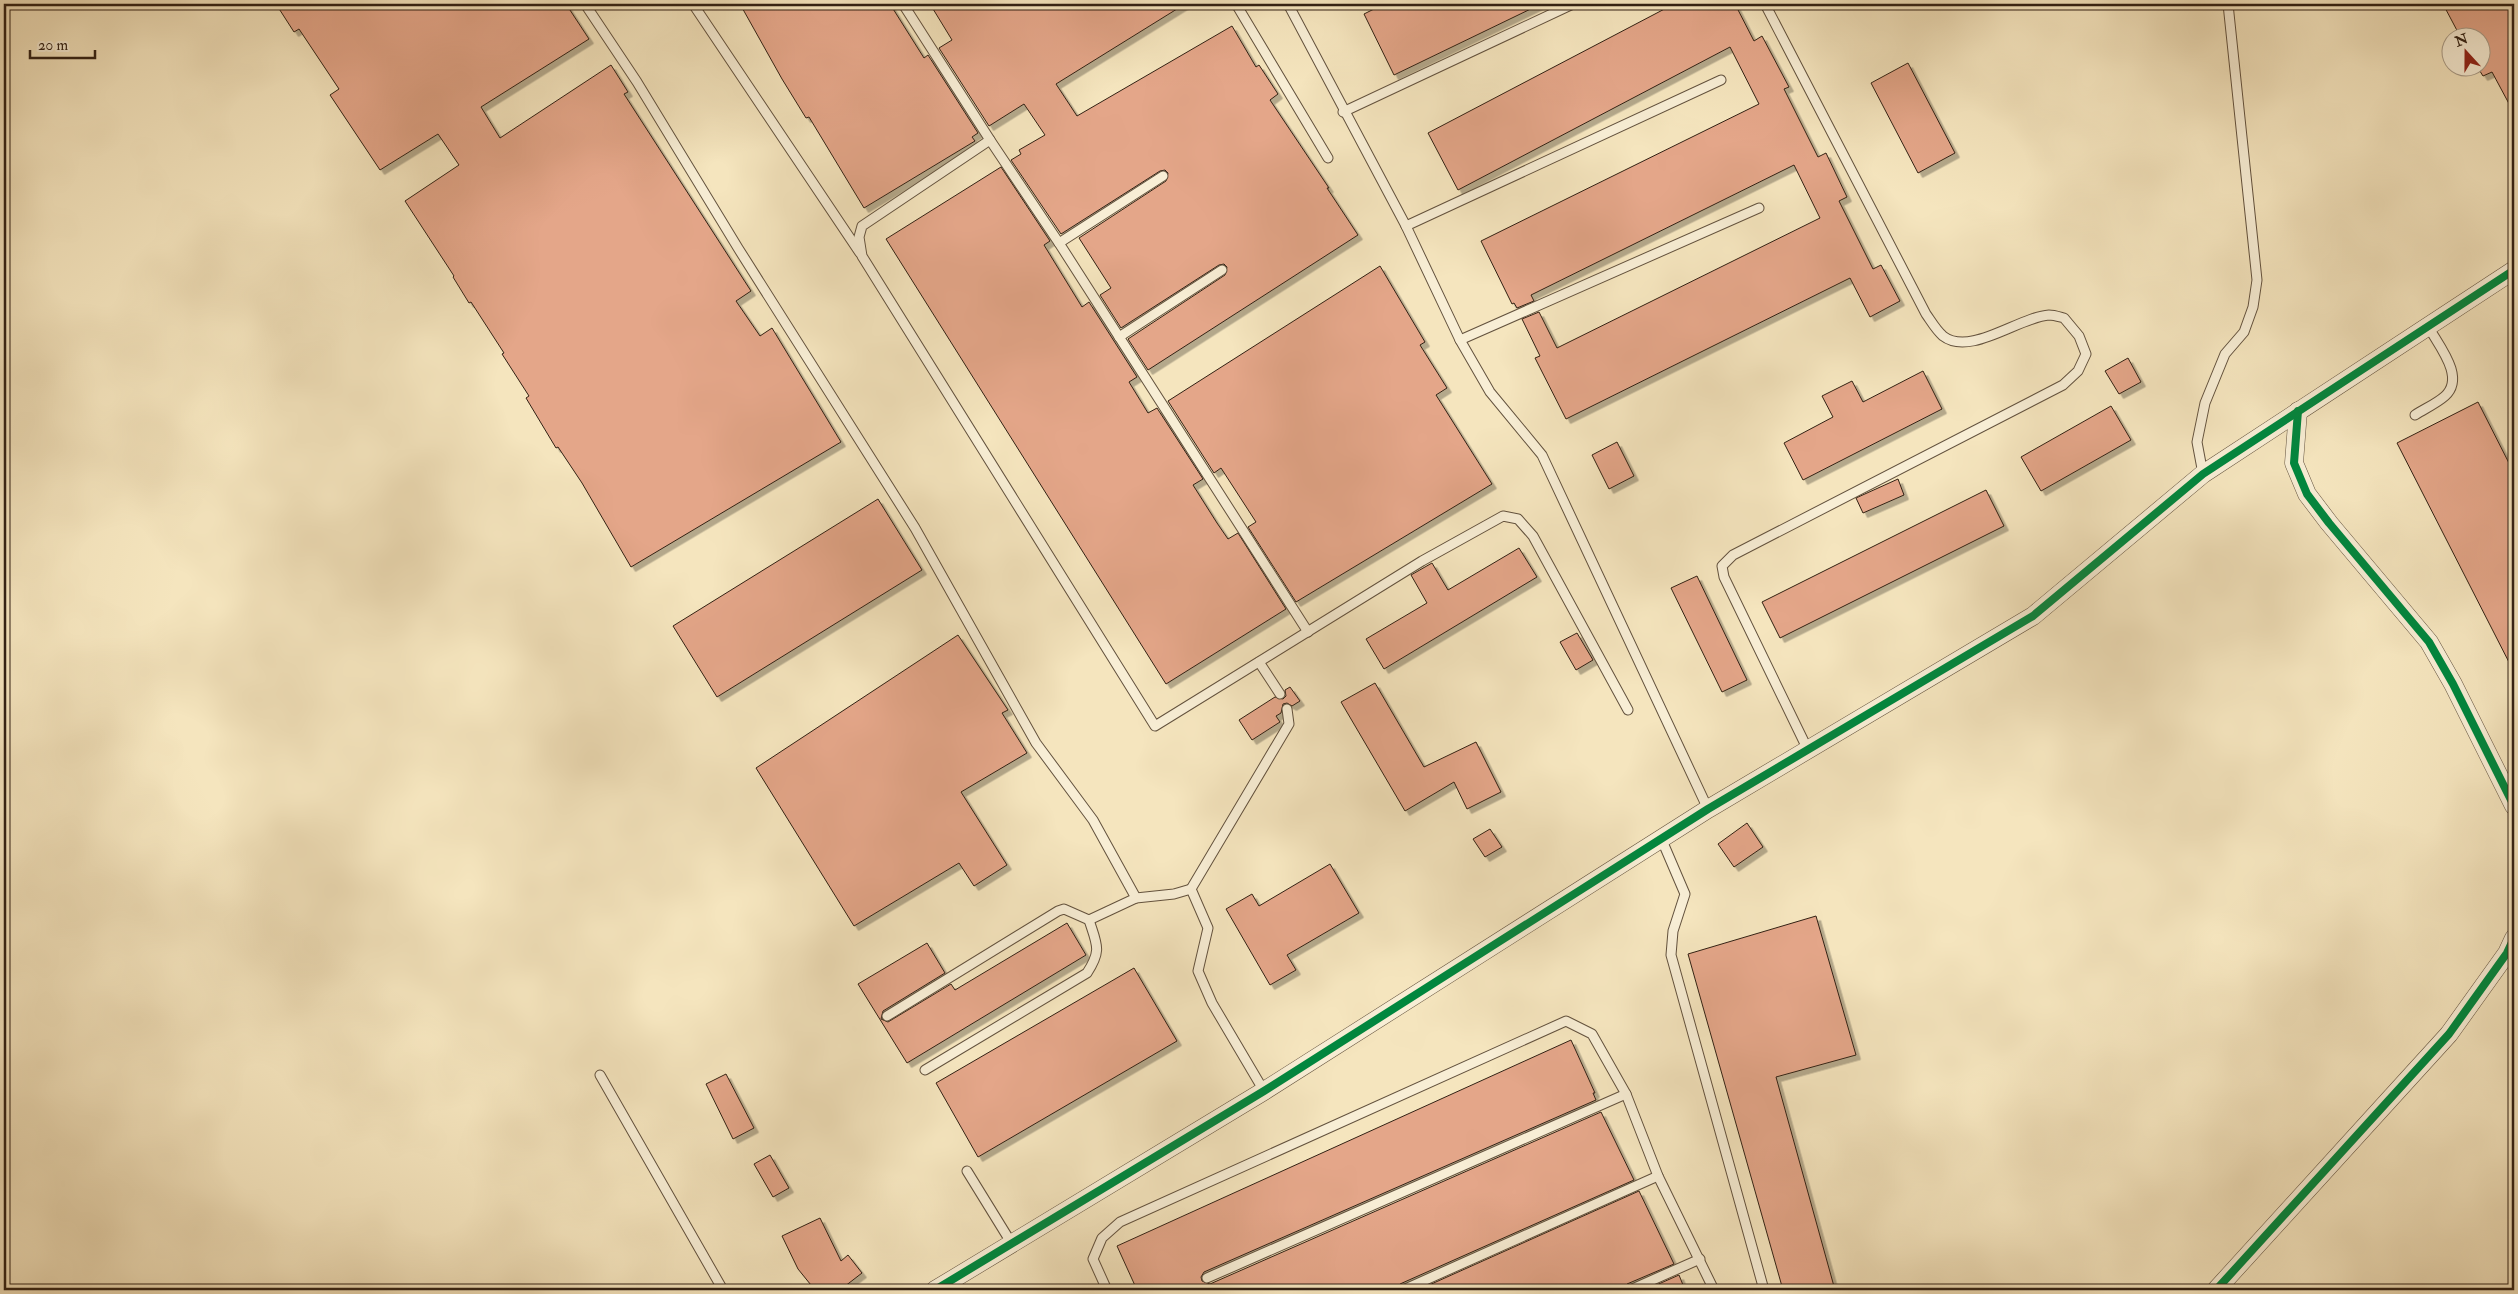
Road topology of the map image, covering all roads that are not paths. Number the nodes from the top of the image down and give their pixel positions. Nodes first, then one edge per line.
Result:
1 (585, 4) edge
2 (693, 4) edge
3 (903, 4) edge
4 (1236, 4) edge
5 (1288, 4) edge
6 (1573, 4) edge
7 (1765, 4) edge
8 (2228, 4) edge
9 (1721, 80) dead end
10 (1344, 112) junction
11 (990, 140) junction
12 (1328, 158) dead end
13 (1163, 176) dead end
14 (1759, 208) dead end
15 (1406, 226) junction
16 (1059, 243) junction
17 (862, 256) junction
18 (1222, 270) dead end
19 (2514, 270) edge
20 (2428, 326) junction
21 (1119, 337) junction
22 (1460, 340) junction
23 (2298, 411) junction
24 (2415, 415) dead end
25 (2203, 474) junction
26 (1308, 632) junction
27 (1259, 662) junction
28 (1280, 694) dead end
29 (1287, 709) dead end
30 (1628, 710) dead end
31 (1807, 748) junction
32 (2514, 806) edge
33 (1708, 809) junction
34 (1661, 838) junction
35 (1191, 889) junction
36 (1136, 898) junction
37 (1089, 920) junction
38 (2514, 938) edge
39 (886, 1016) dead end
40 (925, 1070) dead end
41 (600, 1075) dead end
42 (1264, 1091) junction
43 (1626, 1094) junction
44 (967, 1171) dead end
45 (1658, 1176) junction
46 (1012, 1244) junction
47 (1700, 1259) junction
48 (1207, 1278) dead end
49 (723, 1290) edge
50 (935, 1290) edge
51 (1107, 1290) edge
52 (1403, 1290) edge
53 (1630, 1290) edge
54 (1714, 1290) edge
55 (1764, 1290) edge
56 (2216, 1290) edge

1 - 36 lane
2 - 17 lane
3 - 11 lane
4 - 12 lane
5 - 10 lane
6 - 10 lane
7 - 31 lane
8 - 25 lane
9 - 15 lane
10 - 15 lane
11 - 16 lane
11 - 17 lane
13 - 16 lane
14 - 22 lane
15 - 22 lane
16 - 21 lane
17 - 27 lane
18 - 21 lane
19 - 20 street
20 - 23 street
20 - 24 lane
21 - 26 lane
22 - 33 lane
23 - 25 street
23 - 32 street
25 - 31 street
26 - 27 lane
26 - 30 lane
27 - 28 lane
29 - 35 lane
31 - 33 street
33 - 34 street
34 - 42 street
34 - 55 lane
35 - 36 lane
35 - 42 lane
36 - 37 lane
37 - 39 lane
37 - 40 lane
38 - 56 street
41 - 49 lane
42 - 46 street
43 - 45 lane
43 - 48 lane
43 - 51 lane
44 - 46 lane
45 - 47 lane
45 - 52 lane
46 - 50 street
47 - 53 lane
47 - 54 lane

